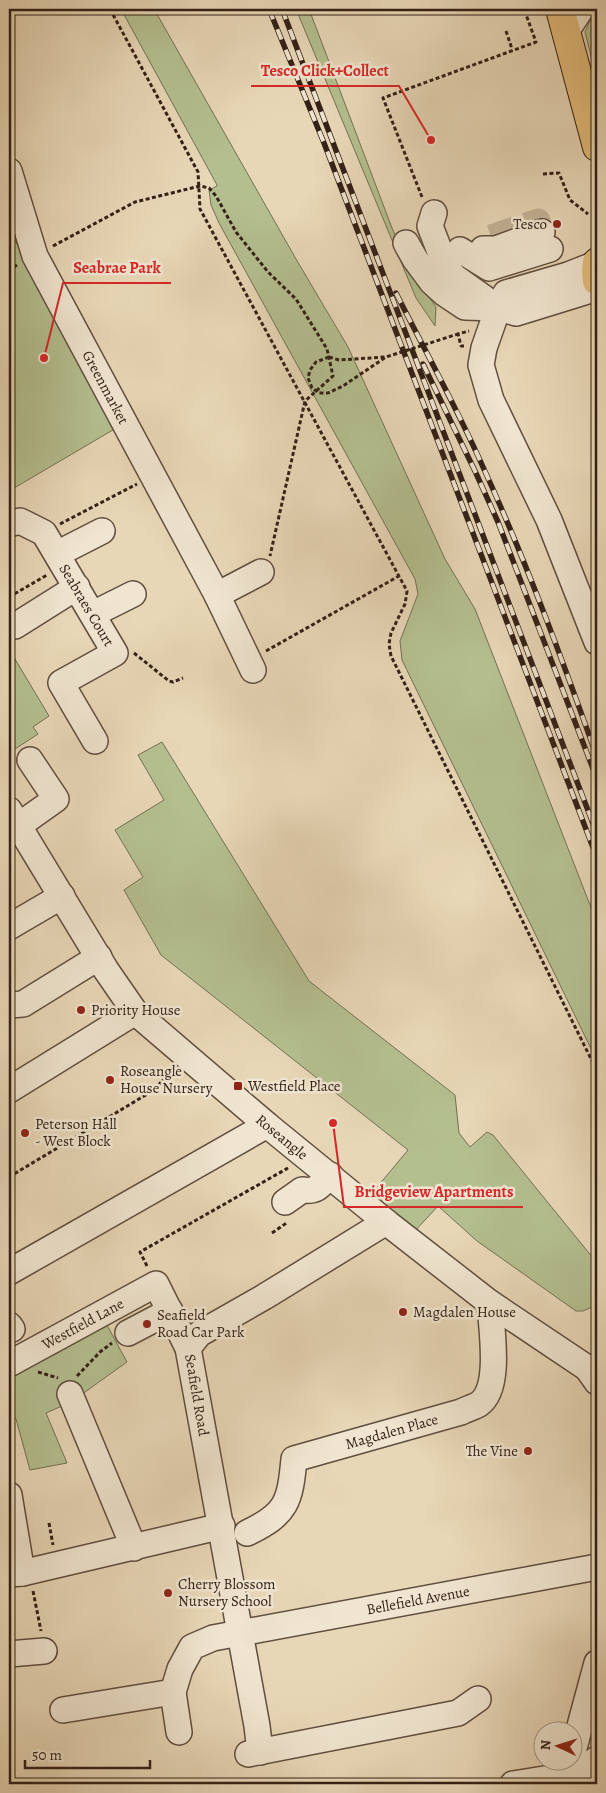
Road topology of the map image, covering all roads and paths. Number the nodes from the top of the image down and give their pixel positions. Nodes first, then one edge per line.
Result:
1 (110, 9) edge
2 (524, 9) edge
3 (569, 16) edge
4 (506, 31) dead end
5 (511, 51) junction
6 (383, 98) dead end
7 (597, 147) edge
8 (9, 171) edge
9 (544, 174) dead end
10 (200, 186) junction
11 (434, 213) dead end
12 (588, 214) dead end
13 (491, 237) tunnel mouth
14 (406, 243) dead end
15 (35, 256) junction
16 (441, 259) junction
17 (9, 270) edge
18 (597, 274) edge
19 (568, 275) junction
20 (498, 308) junction
21 (469, 331) dead end
22 (329, 357) junction
23 (386, 357) junction
24 (305, 402) junction
25 (154, 476) junction
26 (9, 524) edge
27 (102, 531) dead end
28 (44, 533) junction
29 (60, 559) junction
30 (261, 572) joint
31 (399, 576) junction
32 (77, 587) junction
33 (133, 594) dead end
34 (218, 595) junction
35 (9, 597) edge
36 (590, 607) edge
37 (92, 614) junction
38 (16, 626) dead end
39 (597, 642) edge
40 (115, 652) junction
41 (251, 666) joint
42 (183, 678) dead end
43 (95, 741) dead end
44 (30, 760) dead end
45 (14, 818) edge
46 (62, 896) junction
47 (9, 927) edge
48 (98, 957) junction
49 (9, 1005) edge
50 (135, 1012) junction
51 (187, 1055) junction
52 (597, 1071) edge
53 (9, 1090) edge
54 (267, 1125) junction
55 (307, 1158) junction
56 (330, 1176) junction
57 (9, 1177) edge
58 (285, 1202) dead end
59 (386, 1222) junction
60 (9, 1272) edge
61 (156, 1284) junction
62 (490, 1303) junction
63 (170, 1311) junction
64 (128, 1333) joint
65 (188, 1348) junction
66 (9, 1363) edge
67 (597, 1382) edge
68 (70, 1394) junction
69 (9, 1495) edge
70 (222, 1526) junction
71 (247, 1534) dead end
72 (134, 1548) junction
73 (597, 1567) edge
74 (15, 1574) edge
75 (240, 1632) junction
76 (44, 1652) joint
77 (9, 1654) edge
78 (597, 1663) edge
79 (173, 1692) junction
80 (478, 1699) dead end
81 (63, 1710) dead end
82 (582, 1720) edge
83 (179, 1732) dead end
84 (597, 1760) edge
85 (566, 1775) edge
86 (513, 1784) edge

1 - 10 path
2 - 5 path
3 - 7 main road
4 - 5 path
5 - 6 path
8 - 15 street, Greenmarket
9 - 12 path
10 - 15 path
10 - 22 path
10 - 24 path
11 - 16 street
13 - 16 street
14 - 16 street
15 - 17 path
15 - 25 street, Greenmarket
16 - 19 street
16 - 20 street
18 - 19 street
18 - 20 street
19 - 20 street
20 - 36 street
21 - 23 path, bridge
22 - 23 path
22 - 23 path, bridge
22 - 24 path
24 - 30 path
24 - 31 path
25 - 28 path
25 - 34 street, Greenmarket
26 - 28 street
27 - 29 street
28 - 29 street, Seabraes Court
29 - 32 street, Seabraes Court
29 - 35 path
30 - 34 street
31 - 41 path
31 - 52 path
32 - 37 street, Seabraes Court
32 - 38 street
33 - 37 street
34 - 41 street, Greenmarket
36 - 39 street
37 - 40 street, Seabraes Court
40 - 42 path
40 - 43 street, Seabraes Court
44 - 45 street
45 - 46 street, Roseangle
46 - 47 street
46 - 48 street, Roseangle
48 - 49 street
48 - 50 street, Roseangle
50 - 51 street, Roseangle
50 - 53 street
51 - 54 street, Roseangle
51 - 57 path
54 - 55 street, Roseangle
54 - 60 street
55 - 56 street, Roseangle
55 - 61 path
56 - 58 street
56 - 59 street, Roseangle
59 - 62 street, Roseangle
59 - 65 street, Seafield Road
61 - 63 street
61 - 66 street, Westfield Lane
62 - 67 street, Roseangle
62 - 71 street, Magdalen Place
63 - 64 street
63 - 65 street
64 - 68 path
65 - 70 street, Seafield Road
66 - 68 path
68 - 72 street
69 - 74 street
70 - 72 street
70 - 75 street, Seafield Road
72 - 74 street
73 - 75 street, Bellefield Avenue
74 - 76 path
75 - 79 street, Bellefield Avenue
75 - 80 street, Seafield Road
76 - 77 street
78 - 82 street
79 - 81 street
79 - 83 street
84 - 85 street
85 - 86 street

